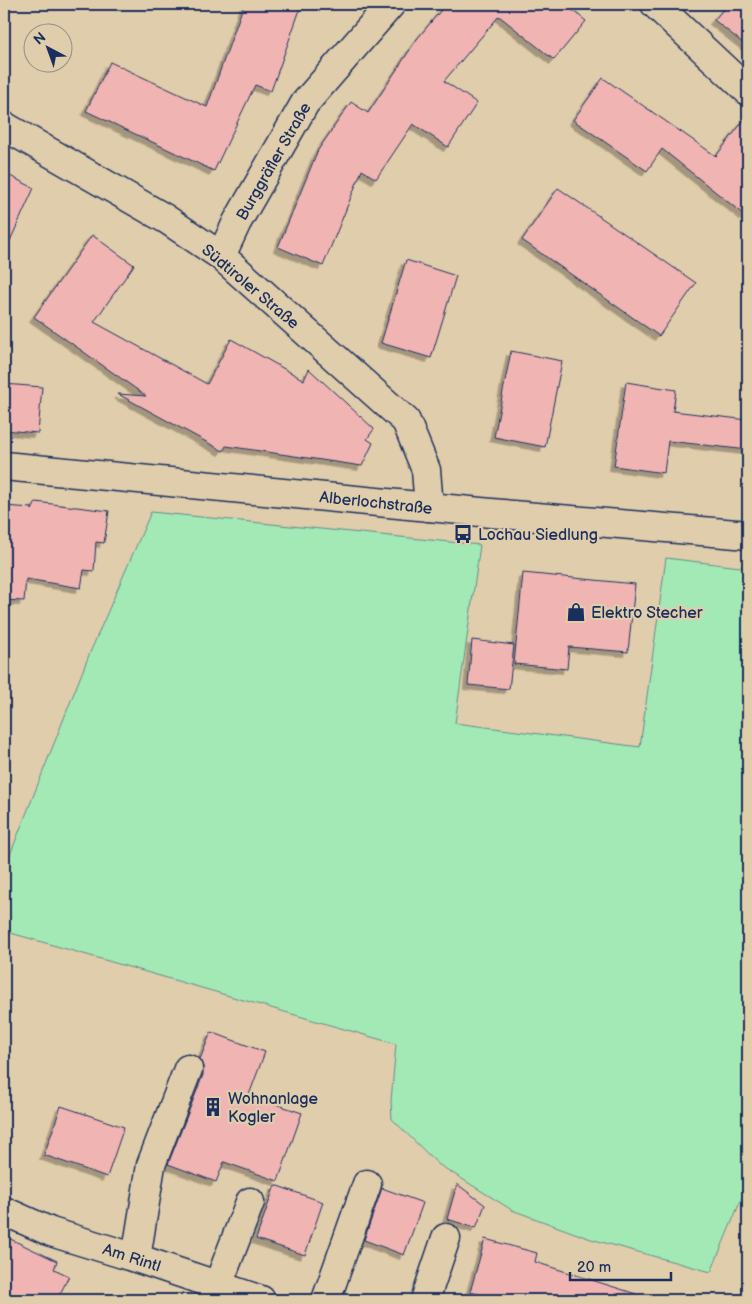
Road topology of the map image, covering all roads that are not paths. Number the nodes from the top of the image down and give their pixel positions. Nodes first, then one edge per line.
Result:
1 (391, 4) edge
2 (655, 4) edge
3 (748, 91) edge
4 (4, 126) edge
5 (221, 256) junction
6 (4, 466) edge
7 (429, 507) junction
8 (748, 535) edge
9 (188, 1069) dead end
10 (367, 1184) dead end
11 (250, 1202) dead end
12 (4, 1211) edge
13 (446, 1238) dead end
14 (136, 1258) junction
15 (218, 1285) junction
16 (261, 1300) edge
17 (326, 1300) edge
18 (425, 1300) edge

1 - 5 street, Burggräfler Straße
2 - 3 street
4 - 5 street, Südtiroler Straße
5 - 7 street, Südtiroler Straße
6 - 7 street, Alberlochstraße
7 - 8 street, Alberlochstraße
9 - 14 street
10 - 17 street
11 - 15 street
12 - 14 street, Am Rintl
13 - 18 street
14 - 15 street, Am Rintl
15 - 16 street, Am Rintl

